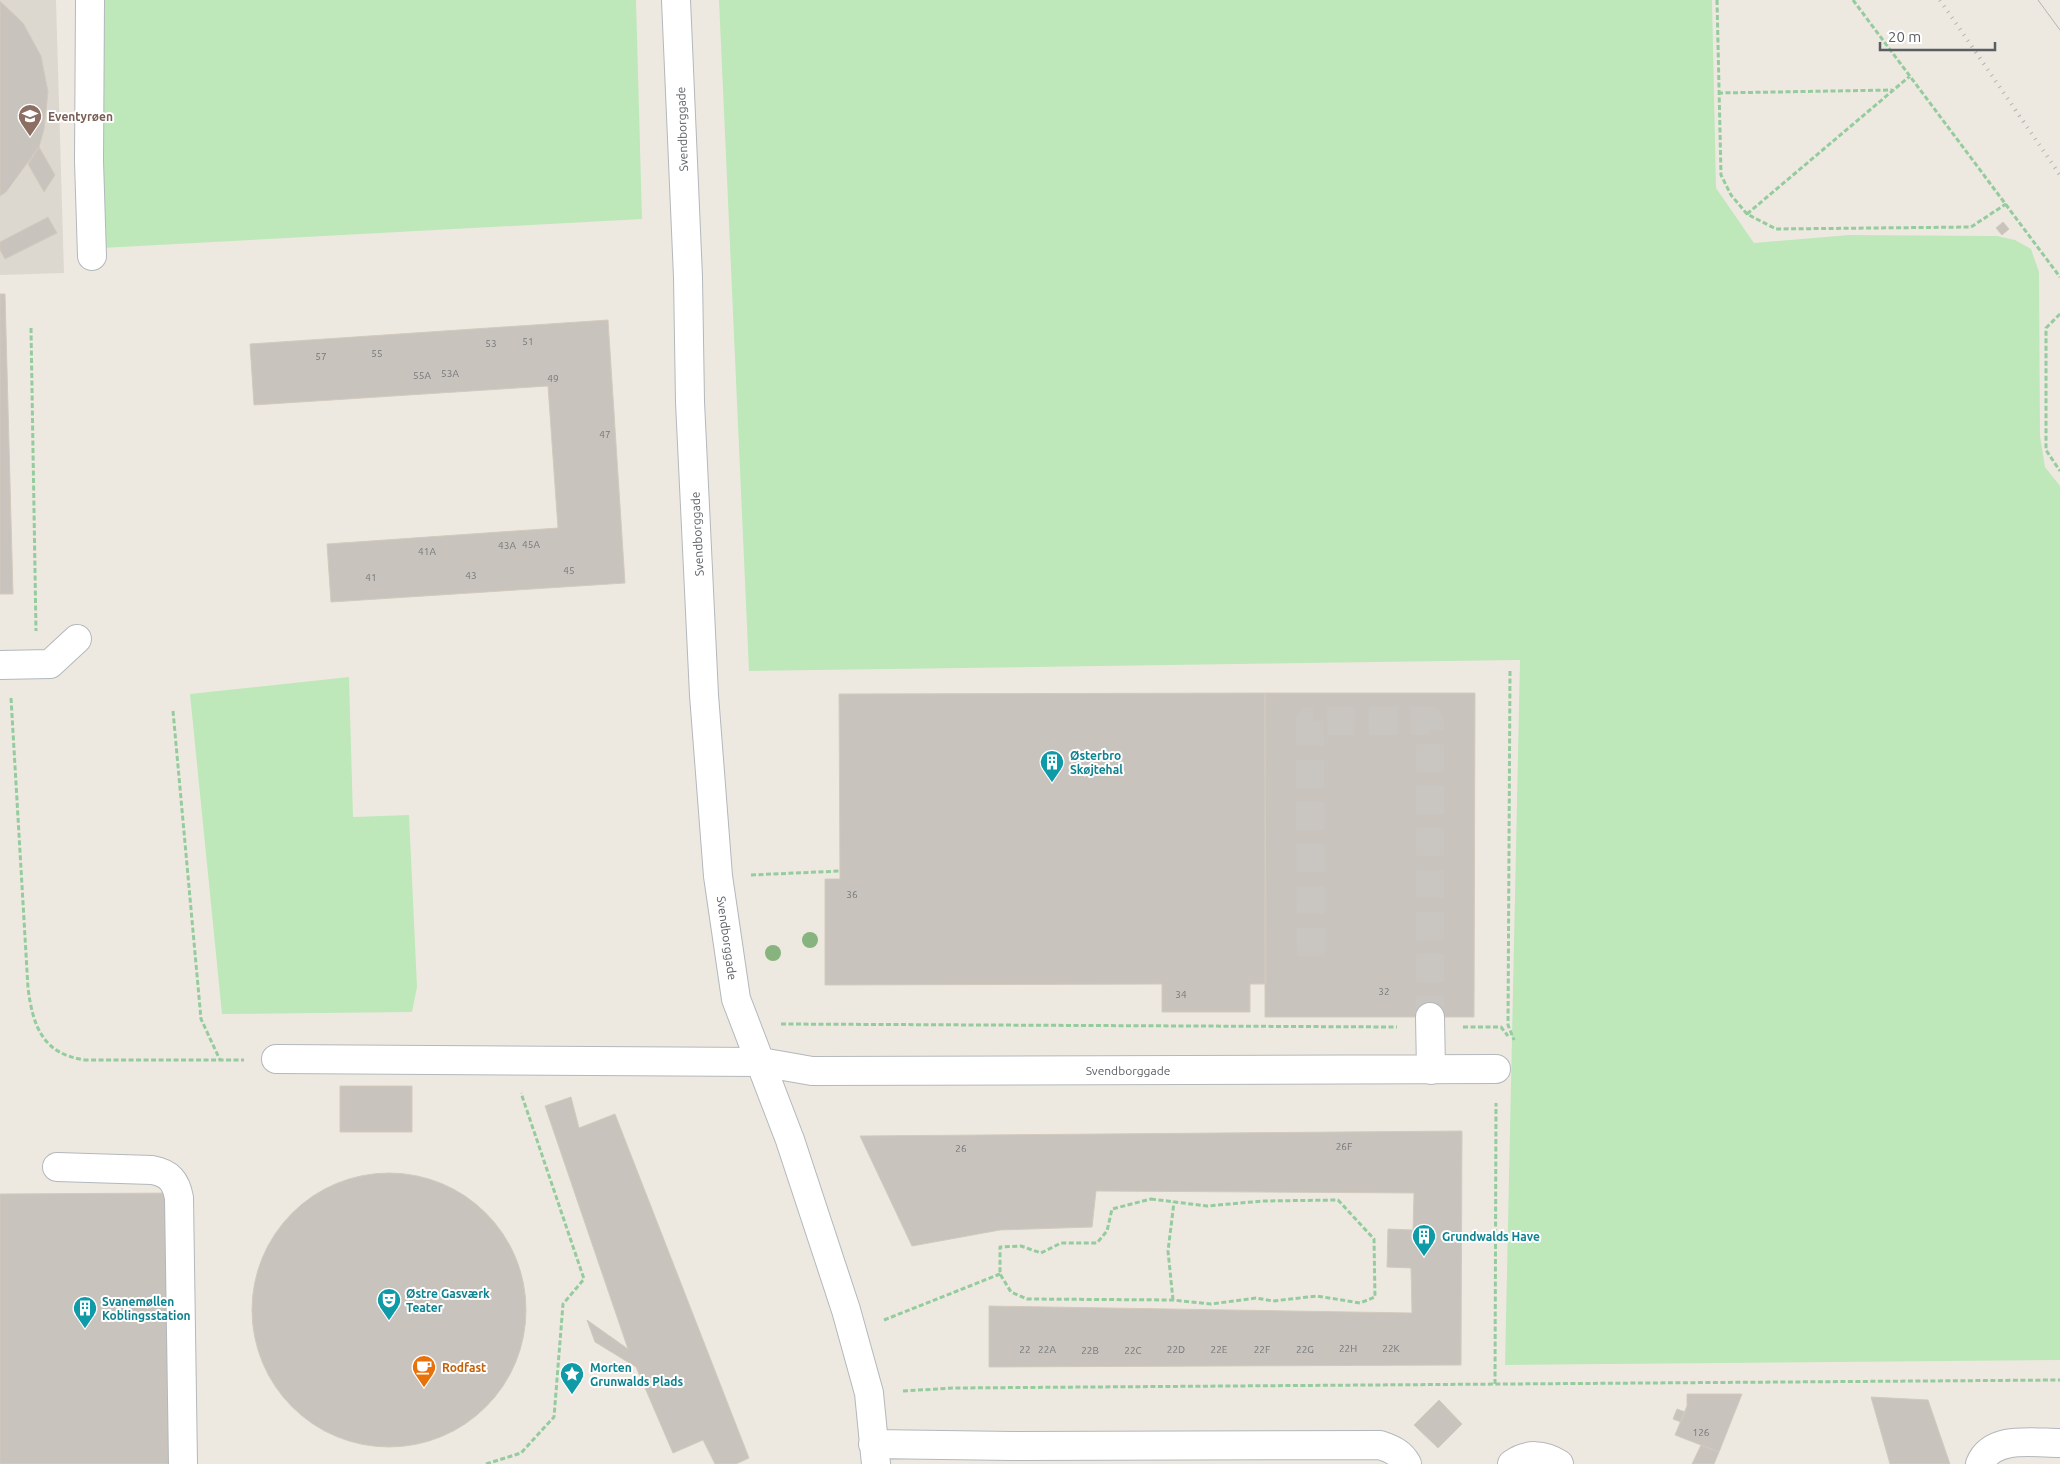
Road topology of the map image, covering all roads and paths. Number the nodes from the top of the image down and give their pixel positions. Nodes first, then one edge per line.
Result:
1 (90, 0) edge
2 (676, 0) edge
3 (1717, 0) edge
4 (1853, 0) edge
5 (1910, 76) junction
6 (1893, 90) junction
7 (1718, 93) junction
8 (2006, 204) junction
9 (1747, 214) junction
10 (92, 256) dead end
11 (2060, 277) edge
12 (2060, 314) edge
13 (31, 328) dead end
14 (2060, 471) edge
15 (77, 639) dead end
16 (43, 664) junction
17 (5, 665) edge
18 (1510, 671) dead end
19 (173, 711) dead end
20 (840, 871) dead end
21 (718, 876) junction
22 (1430, 1022) junction
23 (745, 1024) junction
24 (276, 1059) joint
25 (510, 1059) junction
26 (220, 1060) junction
27 (761, 1062) junction
28 (1496, 1069) joint
29 (1431, 1070) junction
30 (57, 1167) dead end
31 (1174, 1202) junction
32 (1000, 1274) junction
33 (1173, 1300) junction
34 (852, 1333) junction
35 (2060, 1380) edge
36 (1496, 1384) junction
37 (869, 1393) junction
38 (2060, 1443) edge
39 (875, 1454) edge
40 (970, 1454) edge
41 (1142, 1455) edge
42 (184, 1464) edge
43 (486, 1464) edge
44 (1408, 1464) edge
45 (1512, 1464) edge
46 (1559, 1464) edge
47 (1980, 1464) edge

1 - 10 street
2 - 21 street, Svendborggade
3 - 7 path
4 - 5 path
5 - 6 path
5 - 8 path
6 - 7 path
6 - 9 path
7 - 9 path
8 - 9 path
8 - 11 path
12 - 14 path
13 - 16 path
15 - 16 street
16 - 17 street
17 - 26 path
18 - 22 path
19 - 26 path
20 - 21 path
21 - 23 street, Svendborggade
22 - 23 path
22 - 29 street
23 - 27 street, Svendborggade
24 - 25 street
24 - 26 path
25 - 27 street
25 - 43 path
27 - 29 street, Svendborggade
27 - 34 street, Svendborggade
28 - 29 street, Svendborggade
28 - 36 path
30 - 42 street
31 - 32 path
31 - 33 path
31 - 33 path
32 - 33 path
32 - 34 path
34 - 37 street, Svendborggade
35 - 36 path
36 - 37 path
37 - 39 street, Svendborggade
38 - 47 street
39 - 40 street
40 - 41 street
41 - 44 street
45 - 46 street

